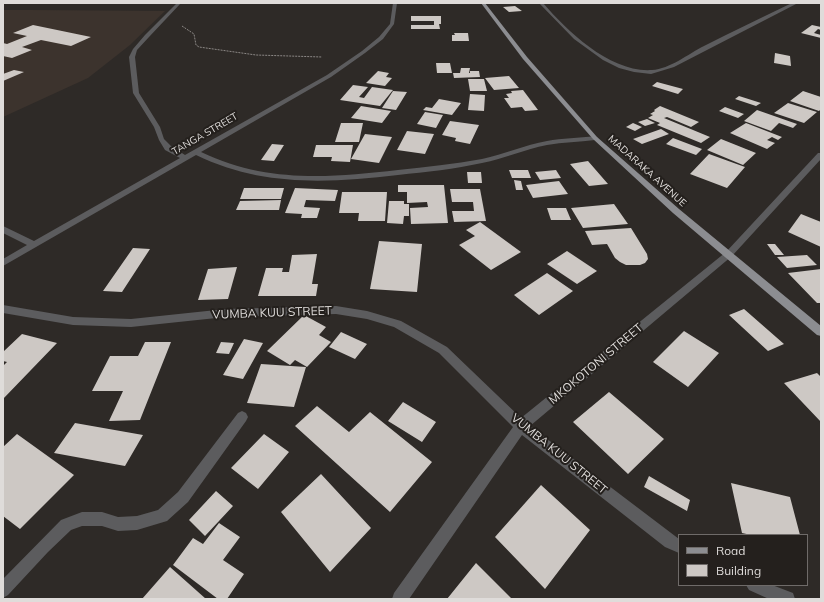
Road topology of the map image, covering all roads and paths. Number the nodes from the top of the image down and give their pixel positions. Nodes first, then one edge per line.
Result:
1 (178, 3) edge
2 (395, 3) edge
3 (483, 3) edge
4 (541, 3) edge
5 (796, 3) edge
6 (167, 16) junction
7 (354, 59) junction
8 (595, 138) junction
9 (195, 152) junction
10 (821, 155) edge
11 (184, 158) junction
12 (3, 229) edge
13 (33, 244) junction
14 (729, 254) junction
15 (3, 262) edge
16 (3, 309) edge
17 (821, 332) edge
18 (242, 417) dead end
19 (521, 426) junction
20 (678, 546) edge
21 (756, 586) edge
22 (3, 590) edge
23 (400, 599) edge
24 (787, 599) edge

1 - 6 street
2 - 7 street, TANGA STREET
3 - 8 main road, MADARAKA AVENUE
4 - 5 street
6 - 7 path
6 - 11 street
7 - 9 street, TANGA STREET
8 - 9 street
8 - 14 main road, MADARAKA AVENUE
9 - 11 street, TANGA STREET
10 - 14 street, MKOKOTONI STREET
11 - 13 street, TANGA STREET
12 - 13 street
13 - 15 street, TANGA STREET
14 - 17 main road, MADARAKA AVENUE
14 - 19 street, MKOKOTONI STREET
16 - 19 street, VUMBA KUU STREET
18 - 22 street
19 - 20 street, VUMBA KUU STREET
19 - 23 street, MKOKOTONI STREET
21 - 24 street

